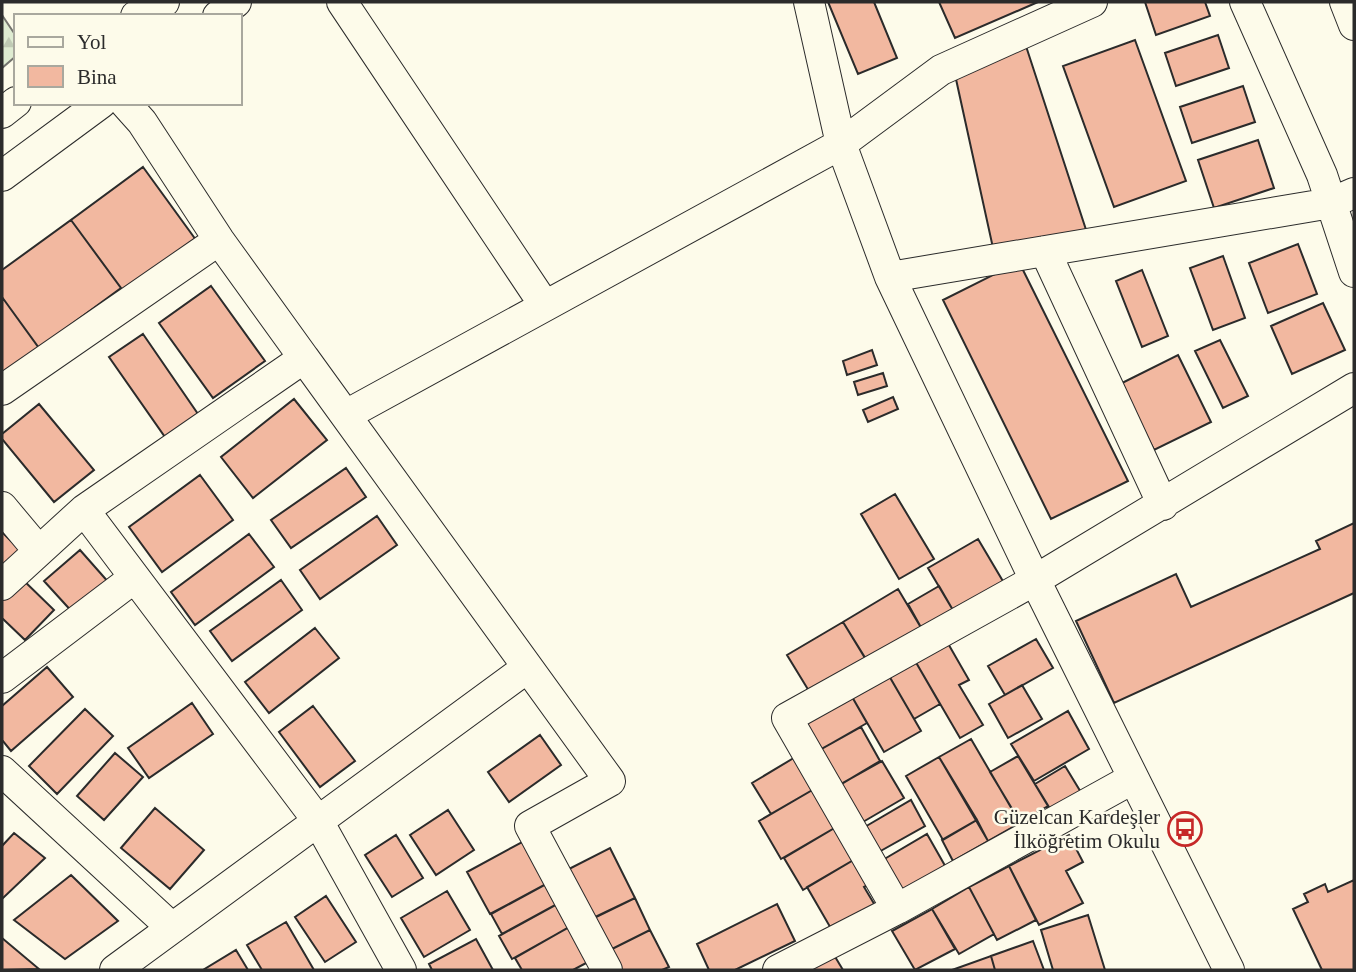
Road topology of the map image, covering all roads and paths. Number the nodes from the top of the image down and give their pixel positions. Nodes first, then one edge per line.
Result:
1 (164, 2) edge
2 (342, 2) edge
3 (809, 2) edge
4 (1092, 2) edge
5 (1245, 2) edge
6 (1345, 2) edge
7 (140, 14) edge
8 (1354, 26) edge
9 (98, 105) edge
10 (126, 105) edge
11 (841, 144) junction
12 (2, 176) edge
13 (1343, 198) edge
14 (219, 240) junction
15 (1045, 251) junction
16 (1354, 272) edge
17 (890, 277) junction
18 (545, 306) junction
19 (304, 358) junction
20 (1354, 388) edge
21 (2, 390) edge
22 (346, 415) junction
23 (1163, 505) junction
24 (2, 507) edge
25 (84, 510) junction
26 (38, 550) junction
27 (134, 578) junction
28 (1035, 580) junction
29 (2, 585) edge
30 (527, 667) junction
31 (2, 678) edge
32 (2, 771) edge
33 (1132, 779) junction
34 (318, 821) junction
35 (897, 909) junction
36 (172, 928) junction
37 (115, 970) edge
38 (401, 970) edge
39 (607, 970) edge
40 (778, 970) edge
41 (1229, 970) edge

1 - 7 street
2 - 18 street
3 - 11 street
4 - 11 street
5 - 13 street
6 - 8 street
9 - 12 street
10 - 14 street
11 - 17 street
11 - 18 street
13 - 15 street
13 - 16 street
14 - 19 street
14 - 21 street
15 - 17 street
15 - 23 street
17 - 28 street
18 - 22 street
19 - 22 street
19 - 25 street
20 - 23 street
22 - 30 street
23 - 28 street
24 - 26 street
25 - 26 street
25 - 27 street
26 - 29 street
27 - 31 street
27 - 34 street
28 - 33 street
28 - 35 street
30 - 34 street
30 - 39 street
32 - 36 street
33 - 35 street
33 - 41 street
34 - 36 street
34 - 38 street
35 - 40 street
36 - 37 street

